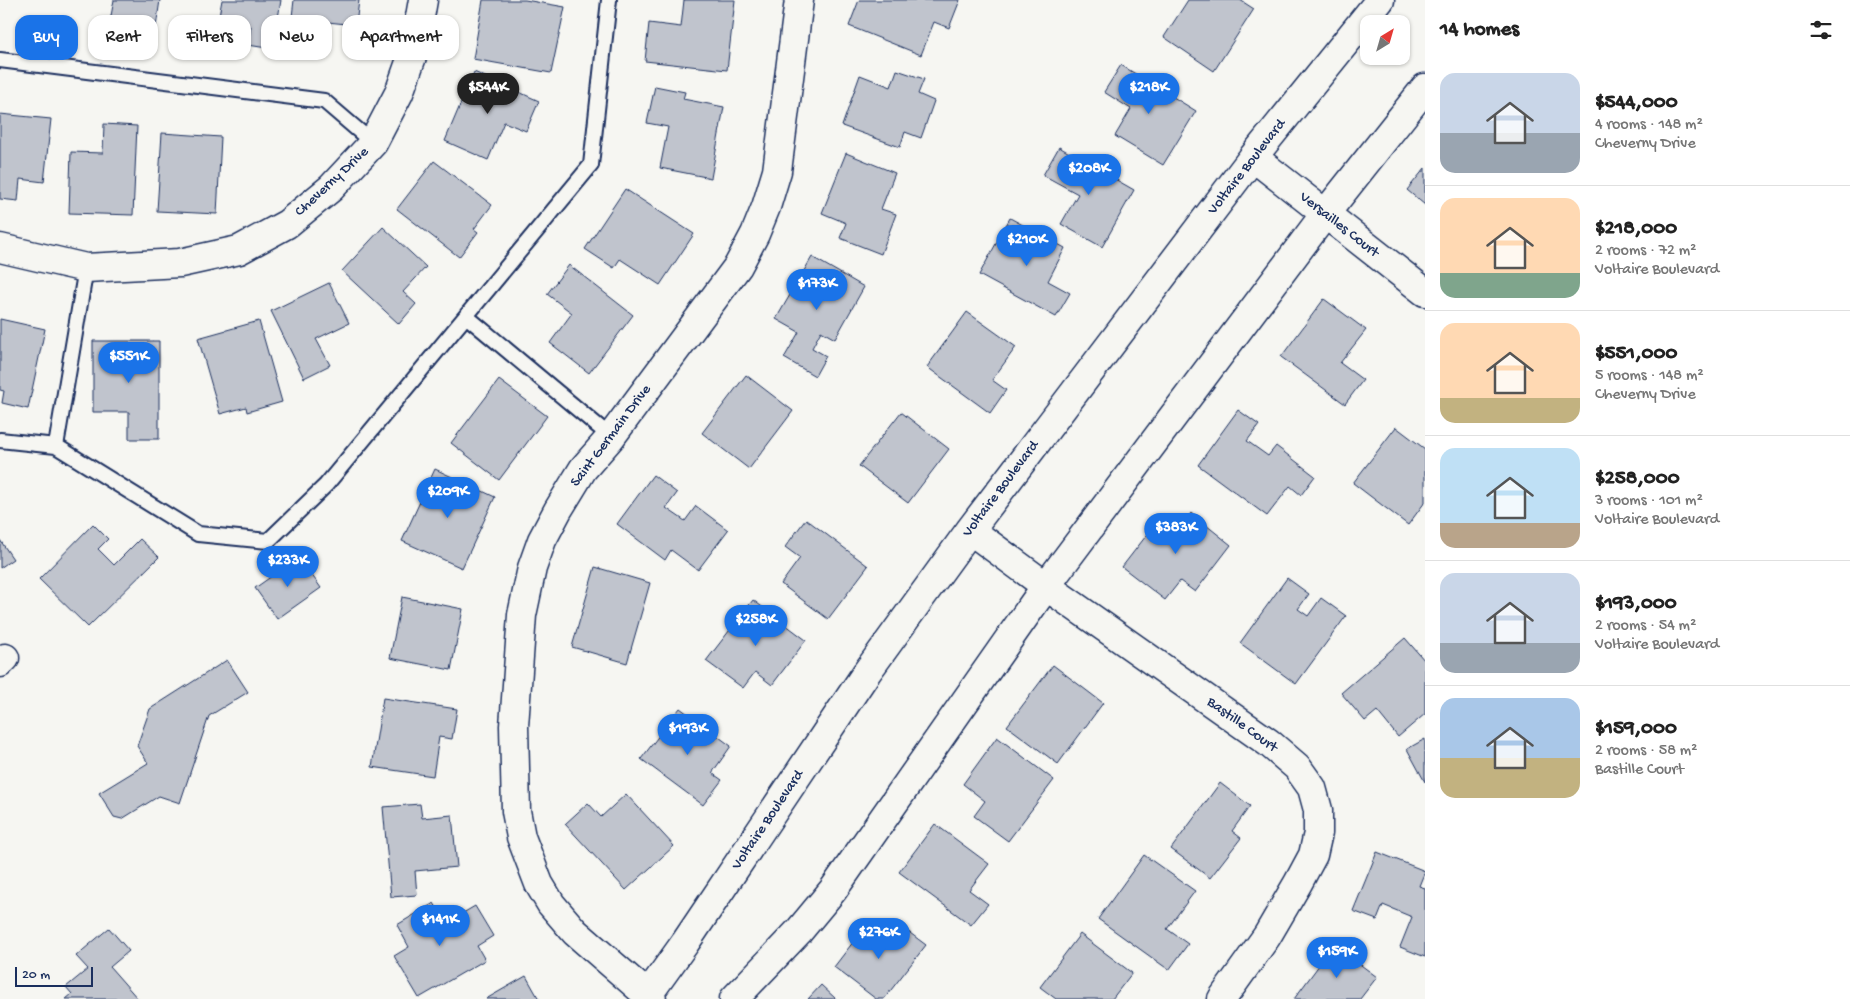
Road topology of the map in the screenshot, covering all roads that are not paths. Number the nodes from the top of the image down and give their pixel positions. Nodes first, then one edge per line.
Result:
1 (423, 0) edge
2 (609, 0) edge
3 (800, 0) edge
4 (1380, 0) edge
5 (0, 60) edge
6 (1425, 88) edge
7 (373, 143) junction
8 (1253, 158) junction
9 (1325, 214) junction
10 (0, 248) edge
11 (86, 268) junction
12 (1425, 292) edge
13 (466, 316) junction
14 (611, 437) junction
15 (0, 440) edge
16 (56, 446) junction
17 (970, 530) junction
18 (1046, 586) junction
19 (649, 997) edge
20 (734, 999) edge
21 (1222, 999) edge

1 - 7 street, Cheverny Drive
2 - 13 lane
3 - 14 street, Saint Germain Drive
4 - 8 street, Voltaire Boulevard
5 - 7 lane
6 - 9 street
7 - 11 street, Cheverny Drive
8 - 9 street, Versailles Court
8 - 17 street, Voltaire Boulevard
9 - 12 street, Versailles Court
9 - 18 street
10 - 11 street, Cheverny Drive
11 - 16 lane
13 - 14 lane
13 - 16 lane
14 - 19 street, Saint Germain Drive
15 - 16 lane
17 - 18 street, Bastille Court
17 - 19 street, Voltaire Boulevard
18 - 20 street
18 - 21 street, Bastille Court

